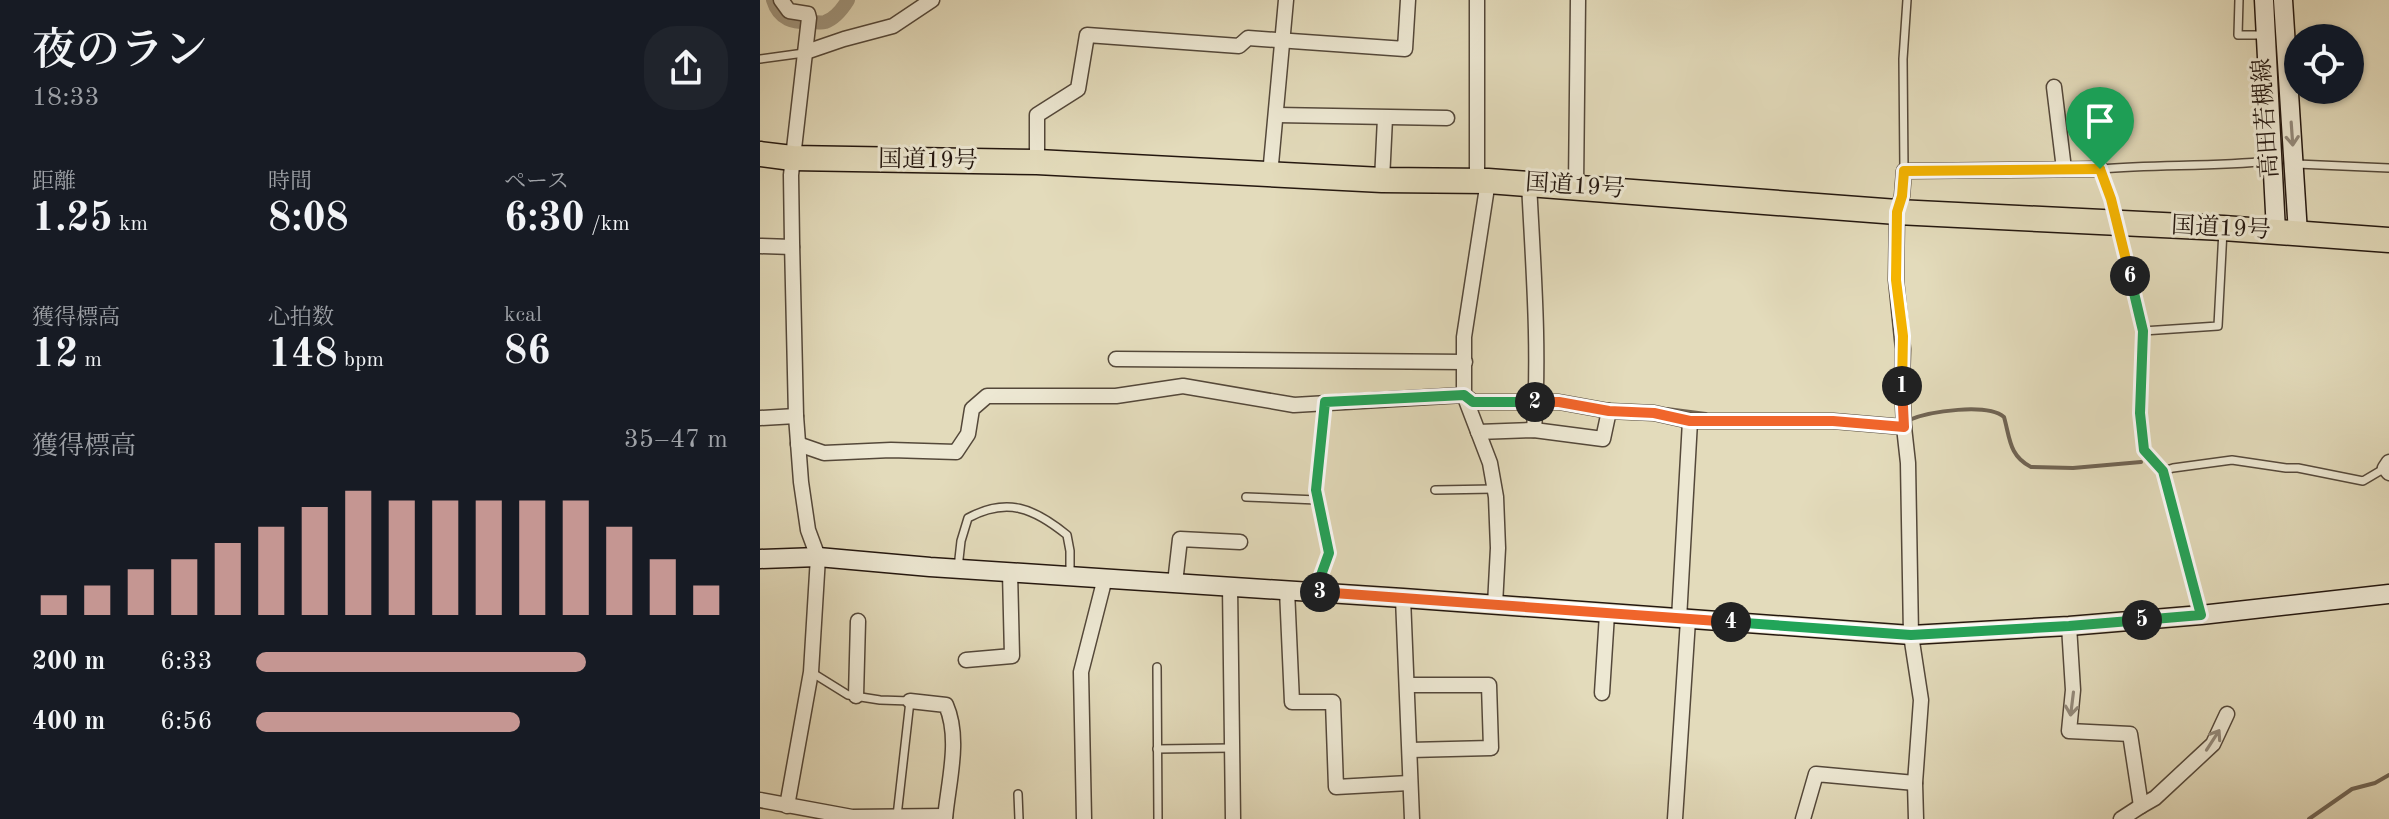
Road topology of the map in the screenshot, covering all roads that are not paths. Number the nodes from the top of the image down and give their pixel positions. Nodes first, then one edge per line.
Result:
1 (781, 0) edge
2 (932, 0) edge
3 (1286, 0) edge
4 (1408, 0) edge
5 (1477, 0) edge
6 (1578, 0) edge
7 (1907, 0) edge
8 (2239, 0) edge
9 (2264, 0) edge
10 (2283, 0) edge
11 (2266, 35) junction
12 (1283, 41) junction
13 (806, 52) junction
14 (760, 59) edge
15 (2054, 87) dead end
16 (1277, 115) junction
17 (1385, 118) junction
18 (1447, 118) dead end
19 (760, 154) edge
20 (792, 158) junction
21 (2272, 160) junction
22 (1037, 162) junction
23 (2295, 164) junction
24 (2389, 168) edge
25 (2064, 169) junction
26 (2100, 169) junction
27 (1904, 171) junction
28 (1270, 175) junction
29 (1382, 180) junction
30 (1483, 181) junction
31 (1529, 183) junction
32 (1576, 187) junction
33 (1897, 212) junction
34 (2118, 224) junction
35 (2223, 228) junction
36 (2287, 232) junction
37 (2389, 240) edge
38 (760, 246) edge
39 (792, 247) junction
40 (2143, 331) junction
41 (1116, 359) dead end
42 (1465, 362) junction
43 (1464, 395) junction
44 (1325, 402) junction
45 (1536, 402) junction
46 (1609, 411) junction
47 (796, 416) junction
48 (760, 418) edge
49 (1690, 421) junction
50 (1904, 427) junction
51 (1534, 430) junction
52 (1478, 432) junction
53 (798, 444) junction
54 (2388, 468) edge
55 (2163, 471) junction
56 (1494, 489) junction
57 (1435, 490) dead end
58 (1246, 497) dead end
59 (1317, 500) junction
60 (1240, 542) dead end
61 (818, 557) junction
62 (760, 559) edge
63 (958, 569) junction
64 (1010, 572) junction
65 (1070, 576) junction
66 (1105, 578) junction
67 (1175, 583) junction
68 (1230, 586) junction
69 (1287, 590) junction
70 (1315, 592) junction
71 (2389, 594) edge
72 (1403, 598) junction
73 (1495, 605) junction
74 (1607, 614) junction
75 (2201, 615) junction
76 (1683, 619) junction
77 (858, 621) dead end
78 (2069, 626) junction
79 (1911, 635) junction
80 (966, 660) dead end
81 (1157, 667) dead end
82 (811, 672) junction
83 (1407, 685) junction
84 (1602, 693) dead end
85 (856, 696) junction
86 (910, 701) junction
87 (2227, 714) dead end
88 (1232, 748) junction
89 (1157, 749) junction
90 (1410, 750) junction
91 (1409, 783) junction
92 (1915, 783) junction
93 (1018, 794) dead end
94 (761, 803) edge
95 (787, 806) junction
96 (2141, 806) junction
97 (897, 817) edge
98 (945, 818) edge
99 (1019, 819) edge
100 (1084, 819) edge
101 (1158, 819) edge
102 (1233, 819) edge
103 (1412, 819) edge
104 (1675, 819) edge
105 (1803, 819) edge
106 (1916, 819) edge
107 (2121, 819) edge

1 - 13 street
2 - 13 street
3 - 12 street
4 - 12 street
5 - 30 street
6 - 32 street
7 - 27 lane
8 - 11 lane
9 - 11 street, 高田若槻線
10 -> 23 street, 高田若槻線
11 - 21 street, 高田若槻線
12 - 16 street
12 - 22 street
13 - 14 lane
13 - 20 street
15 - 25 street
16 - 17 street
16 - 28 street
17 - 18 street
17 - 29 street
19 - 20 highway, 国道19号
20 - 22 highway, 国道19号
20 - 39 street
21 - 26 lane
21 - 36 street, 高田若槻線
22 - 28 highway, 国道19号
23 - 24 lane
23 - 36 street, 高田若槻線
25 - 26 street
25 - 27 street
26 - 34 lane
27 - 33 street
28 - 29 highway, 国道19号
29 - 30 highway, 国道19号
30 - 31 highway, 国道19号
30 - 42 street
31 - 32 highway, 国道19号
31 - 45 street
32 - 33 highway, 国道19号
33 - 34 highway, 国道19号
33 - 50 street
34 - 35 highway, 国道19号
34 - 40 lane
35 - 36 highway, 国道19号
35 - 40 lane
36 - 37 highway, 国道19号
38 - 39 street
39 - 47 street
40 - 55 lane
41 - 42 street
42 - 43 street
43 - 44 street
43 - 45 street
43 - 52 street
44 - 53 street
44 - 59 lane
45 - 46 street
45 - 51 street
46 - 49 street
46 - 51 street
47 - 48 street
47 - 53 street
49 - 50 street
49 - 76 street
50 - 79 street
51 - 52 street
52 - 56 street
53 - 61 street
54 - 55 lane
55 - 75 lane
56 - 57 lane
56 - 73 street
58 - 59 lane
59 - 70 lane
60 - 67 street
61 - 62 street
61 - 63 street
61 - 82 street
63 - 64 street
63 - 65 lane
64 - 65 street
64 - 80 street
65 - 66 street
66 - 67 street
66 - 100 street
67 - 68 street
68 - 69 street
68 - 88 street
69 - 70 street
69 - 91 street
70 - 72 street
71 - 75 street
72 - 73 street
72 - 83 street
73 - 74 street
74 - 76 street
74 - 84 street
75 - 78 street
76 - 79 street
76 - 104 street
77 - 85 street
78 - 79 street
78 -> 96 street
79 - 92 street
81 - 89 lane
82 - 85 lane
82 - 95 street
83 - 90 street
83 - 90 street
85 - 86 lane
86 - 97 lane
86 - 98 street
96 -> 87 street
88 - 89 lane
88 - 102 street
89 - 101 lane
90 - 91 street
91 - 103 street
92 - 105 street
92 - 106 street
93 - 99 lane
94 - 95 street
95 - 97 street
96 - 107 street
97 - 98 street

